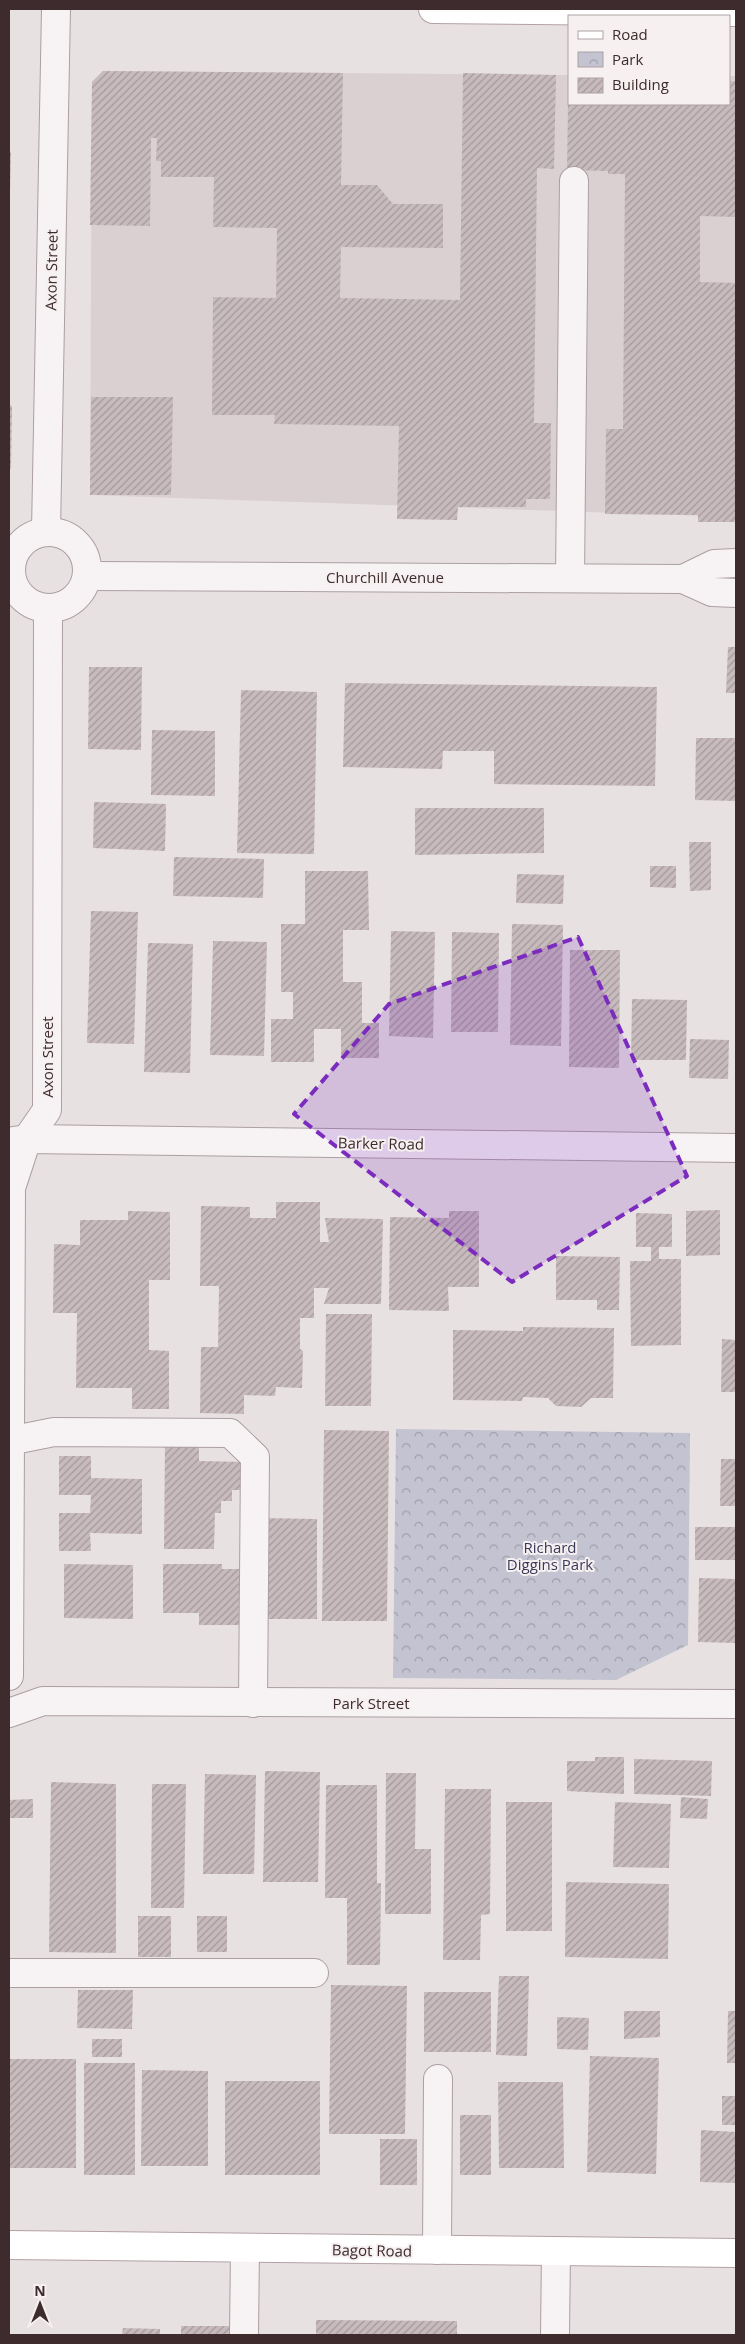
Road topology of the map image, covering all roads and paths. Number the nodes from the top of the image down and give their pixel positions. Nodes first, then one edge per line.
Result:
1 (56, 9) edge
2 (433, 9) edge
3 (736, 12) edge
4 (574, 181) dead end
5 (46, 531) junction
6 (736, 563) edge
7 (10, 573) edge
8 (87, 576) junction
9 (570, 578) junction
10 (683, 579) junction
11 (736, 593) edge
12 (48, 608) junction
13 (15, 1139) edge
14 (736, 1148) edge
15 (10, 1441) edge
16 (9, 1676) edge
17 (253, 1702) junction
18 (736, 1704) edge
19 (9, 1713) edge
20 (9, 1973) edge
21 (314, 1973) dead end
22 (438, 2079) dead end
23 (9, 2246) edge
24 (245, 2248) junction
25 (437, 2250) junction
26 (556, 2251) junction
27 (736, 2253) edge
28 (244, 2335) edge
29 (555, 2335) edge

1 - 5 street, Axon Street
2 - 3 main road
4 - 9 street
5 - 7 street
5 - 8 street
6 - 10 street, Churchill Avenue
7 - 12 street
8 - 9 street, Churchill Avenue
8 - 12 street
9 - 10 street, Churchill Avenue
10 - 11 street, Churchill Avenue
12 - 13 street, Axon Street
13 - 14 street, Barker Road
13 - 15 street, Axon Street
15 - 16 street, Axon Street
15 - 17 street
17 - 18 street, Park Street
17 - 19 street, Park Street
20 - 21 street
22 - 25 street
23 - 24 main road, Bagot Road
24 - 25 main road, Bagot Road
24 - 28 street
25 - 26 main road, Bagot Road
26 - 27 main road, Bagot Road
26 - 29 street

